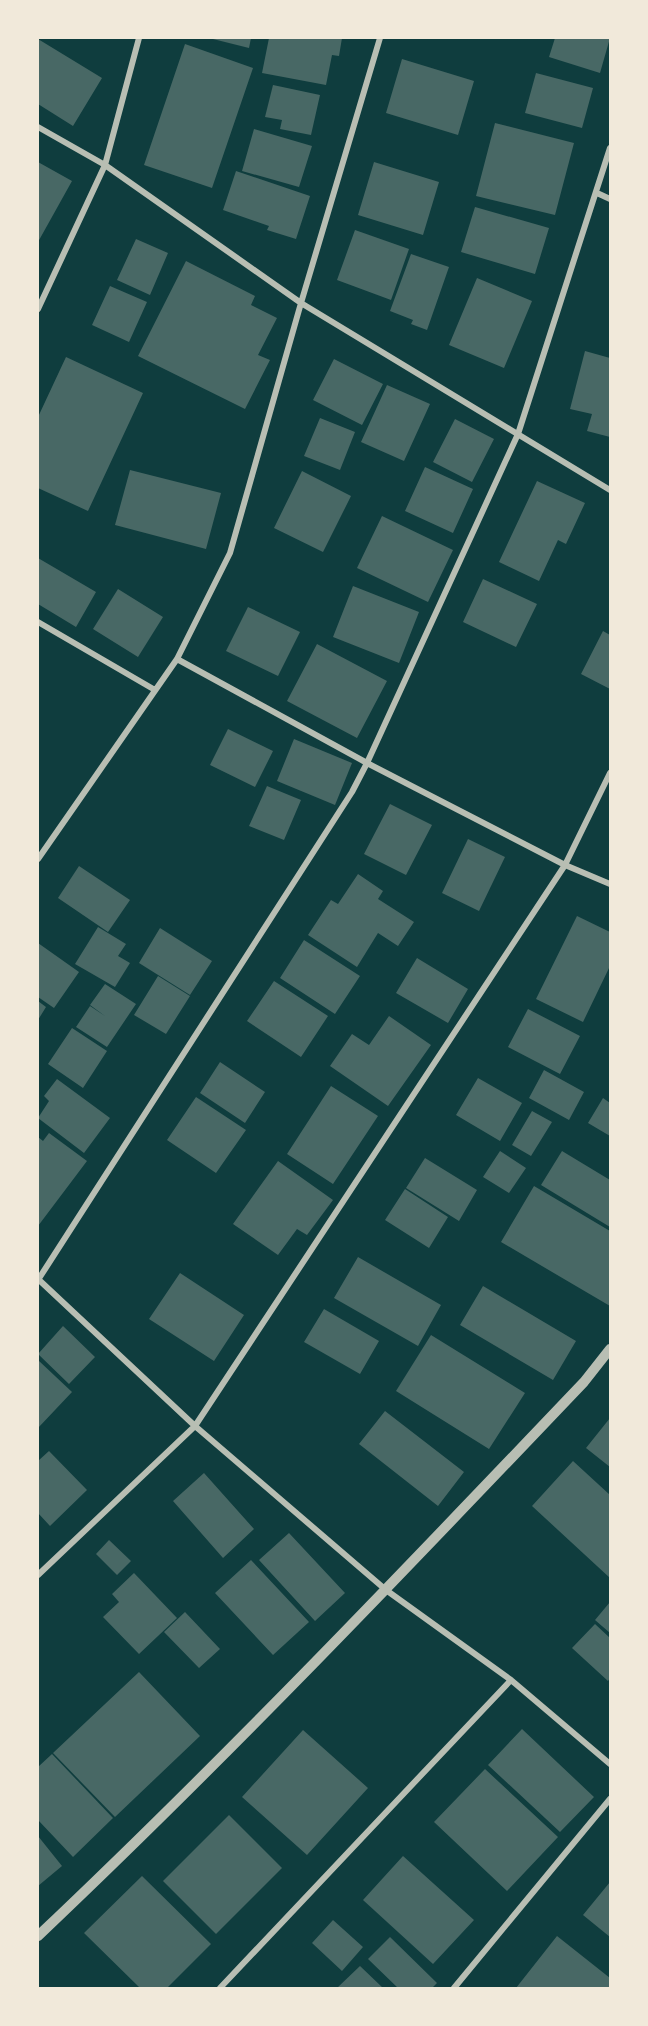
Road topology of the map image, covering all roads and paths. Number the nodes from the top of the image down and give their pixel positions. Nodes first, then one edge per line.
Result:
1 (139, 38) edge
2 (380, 38) edge
3 (38, 127) edge
4 (610, 148) edge
5 (105, 165) junction
6 (597, 193) junction
7 (610, 199) edge
8 (301, 303) junction
9 (38, 309) edge
10 (518, 434) junction
11 (610, 489) edge
12 (38, 622) edge
13 (177, 658) junction
14 (155, 690) junction
15 (367, 763) junction
16 (610, 774) edge
17 (38, 859) edge
18 (565, 865) junction
19 (610, 884) edge
20 (38, 1279) edge
21 (610, 1349) edge
22 (195, 1426) junction
23 (38, 1575) edge
24 (386, 1590) junction
25 (511, 1680) junction
26 (610, 1764) edge
27 (610, 1799) edge
28 (38, 1936) edge
29 (220, 1989) edge
30 (454, 1989) edge

1 - 5 street
2 - 8 street
3 - 5 street
4 - 6 street
5 - 8 street
5 - 9 street
6 - 7 street
6 - 10 street
8 - 10 street
8 - 13 street
10 - 11 street
10 - 15 street
12 - 14 street
13 - 14 street
13 - 15 street
14 - 17 street
15 - 18 street
15 - 20 street
16 - 18 street
18 - 19 street
18 - 22 street
20 - 22 street
21 - 24 street
22 - 23 street
22 - 24 street
24 - 25 street
24 - 28 street
25 - 26 street
25 - 29 street
27 - 30 street

